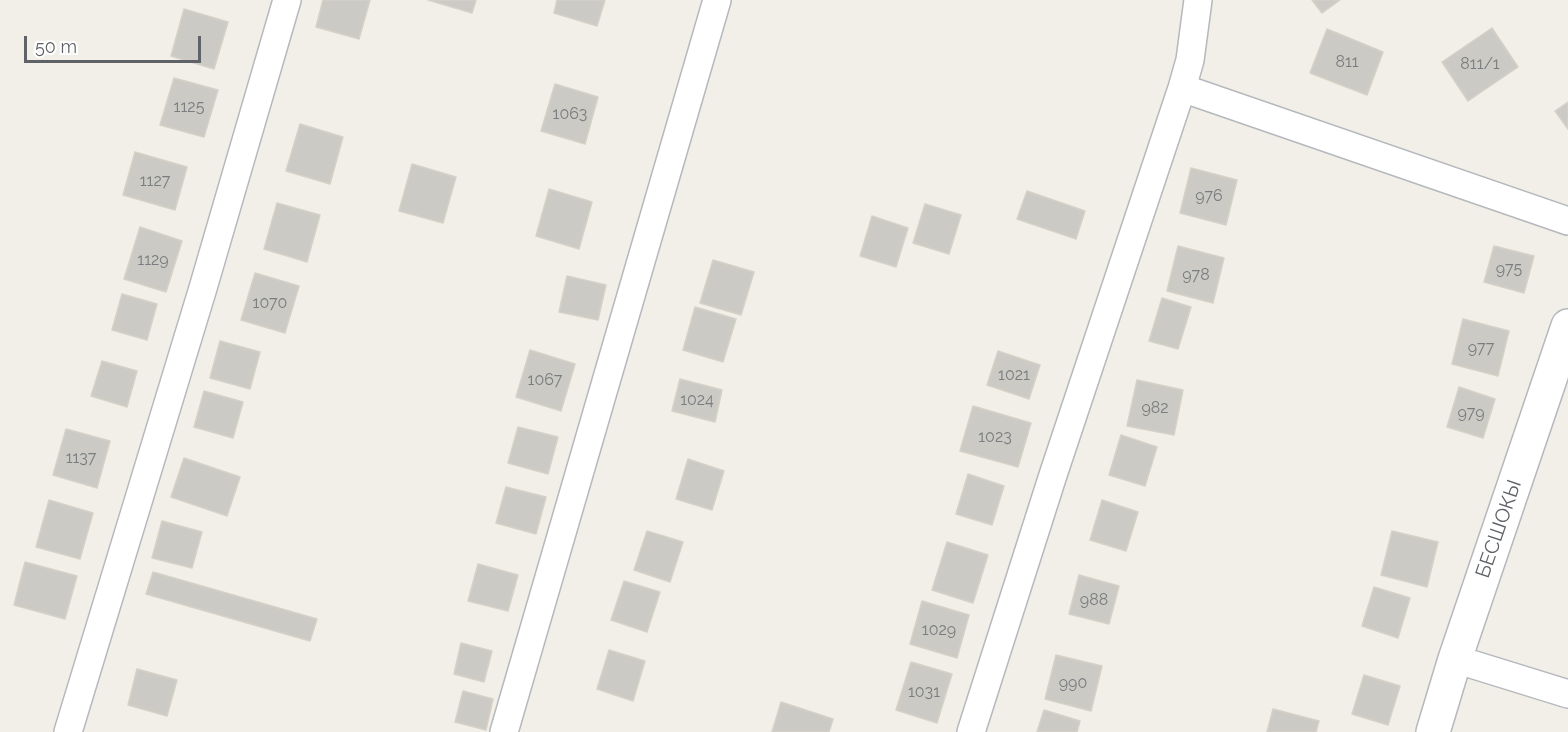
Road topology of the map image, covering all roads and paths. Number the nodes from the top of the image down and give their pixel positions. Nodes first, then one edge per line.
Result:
1 (288, 0) edge
2 (717, 0) edge
3 (1198, 0) edge
4 (1182, 88) junction
5 (1568, 221) edge
6 (1568, 326) edge
7 (1455, 658) junction
8 (1568, 694) edge
9 (68, 732) edge
10 (504, 732) edge
11 (971, 732) edge
12 (1433, 732) edge

1 - 9 street
2 - 10 street
3 - 4 street
4 - 5 street
4 - 11 street
6 - 7 street, БЕСШОКЫ
7 - 8 street
7 - 12 street, БЕСШОКЫ

